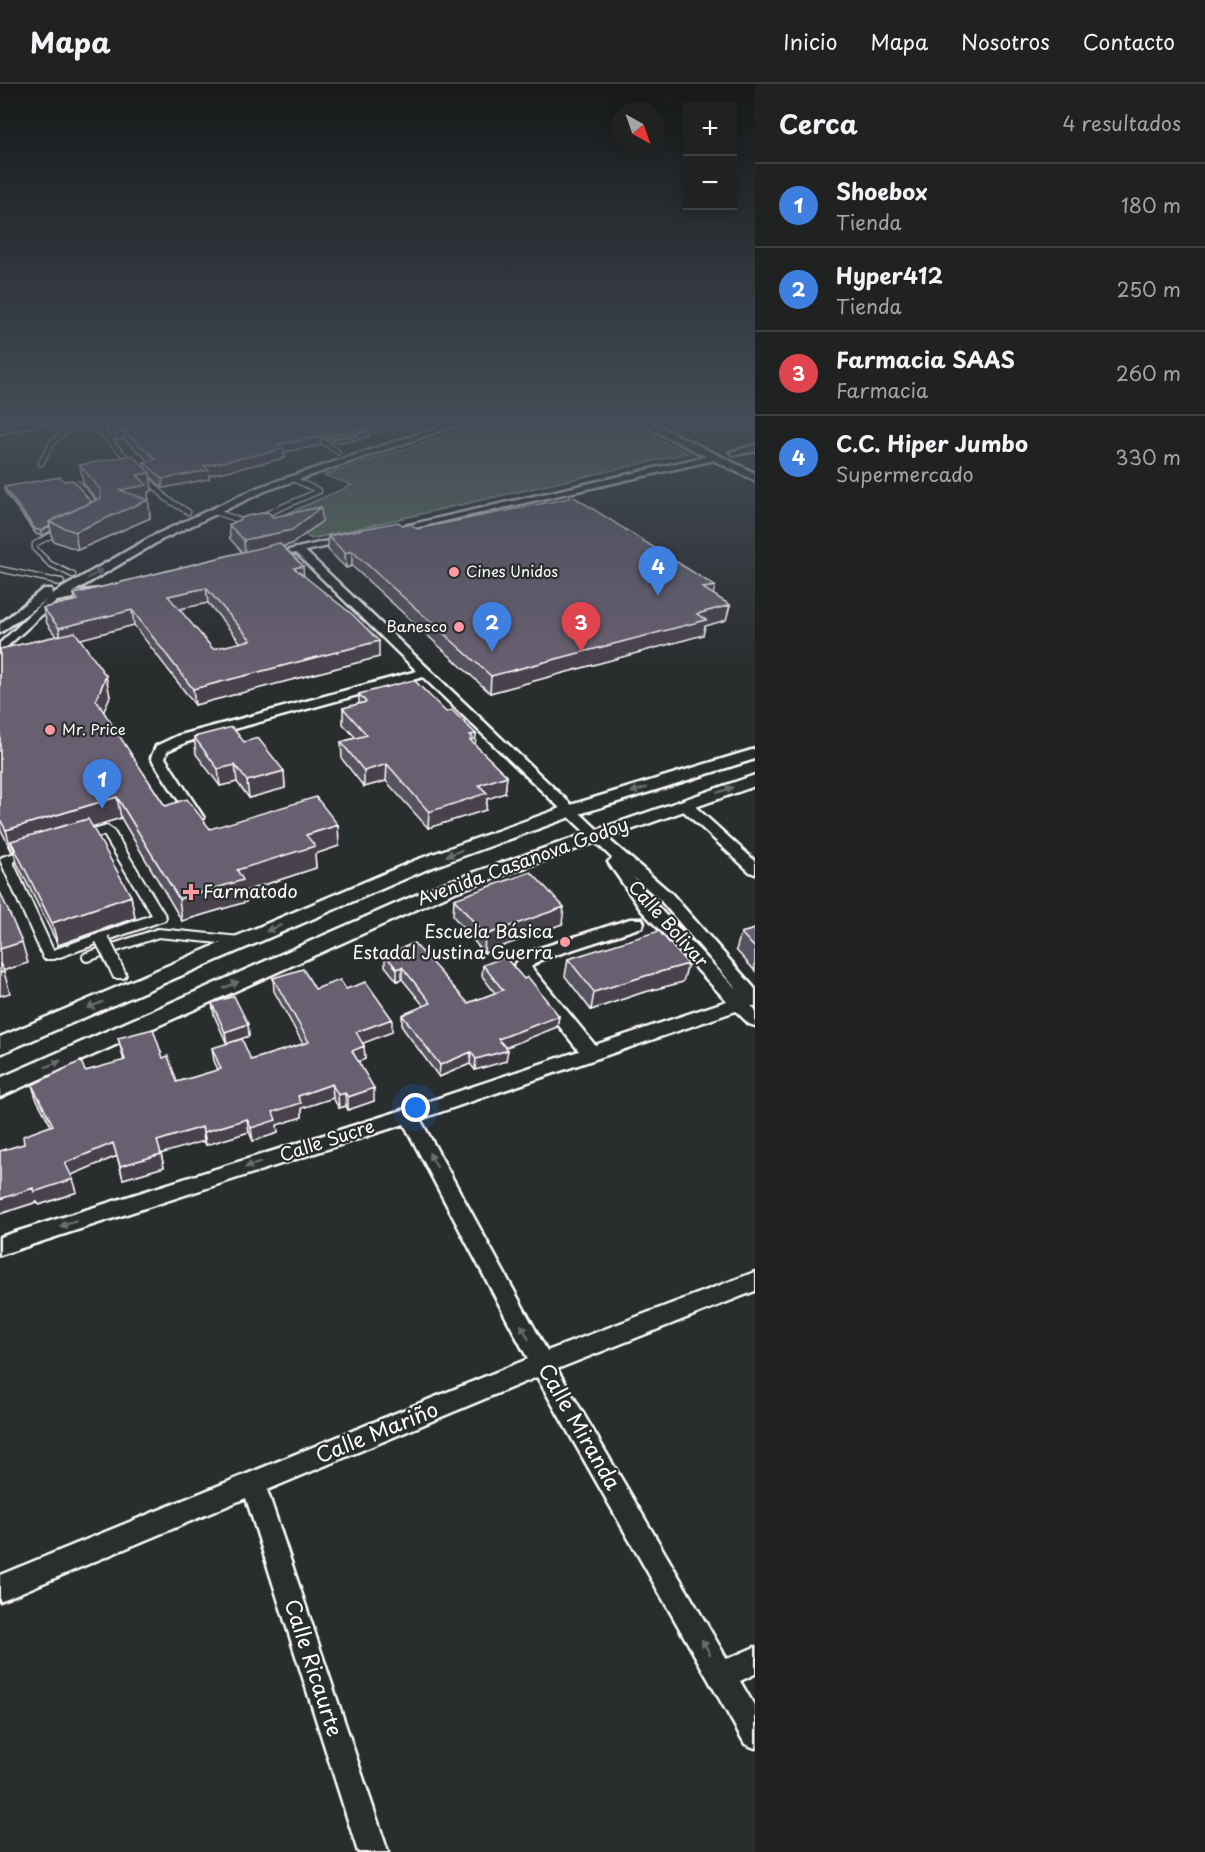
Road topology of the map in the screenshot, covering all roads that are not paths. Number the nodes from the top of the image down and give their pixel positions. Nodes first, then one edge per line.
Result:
1 (94, 503) edge
2 (172, 503) edge
3 (208, 503) edge
4 (234, 503) edge
5 (293, 503) edge
6 (513, 503) edge
7 (188, 512) junction
8 (215, 512) junction
9 (96, 517) edge
10 (68, 528) edge
11 (381, 532) edge
12 (357, 537) edge
13 (298, 550) junction
14 (252, 560) edge
15 (0, 570) edge
16 (73, 574) junction
17 (61, 582) junction
18 (102, 590) edge
19 (40, 596) junction
20 (54, 598) junction
21 (0, 630) edge
22 (0, 649) edge
23 (428, 672) junction
24 (755, 754) edge
25 (755, 780) edge
26 (684, 804) junction
27 (570, 812) junction
28 (206, 831) edge
29 (595, 835) junction
30 (755, 870) edge
31 (636, 923) dead end
32 (102, 938) junction
33 (243, 941) junction
34 (87, 957) dead end
35 (119, 975) dead end
36 (751, 1000) edge
37 (755, 1020) edge
38 (0, 1046) edge
39 (592, 1054) junction
40 (0, 1088) edge
41 (409, 1115) junction
42 (0, 1246) edge
43 (755, 1281) edge
44 (542, 1364) junction
45 (253, 1484) junction
46 (0, 1588) edge
47 (755, 1660) edge
48 (723, 1675) junction
49 (755, 1734) edge
50 (373, 1852) edge

1 - 9 lane
2 - 7 lane
3 - 7 street
4 - 8 street
5 - 8 lane
6 - 11 street
7 - 16 street
20 -> 8 street
10 - 16 lane
12 - 13 street
13 - 14 street
13 - 23 street, Calle Bolivar
15 - 17 lane
16 - 17 street
17 - 19 street
18 - 20 street
19 - 20 street
19 - 21 street
20 - 22 street
23 - 27 street, Calle Bolivar
23 - 28 street
24 -> 27 street, Avenida Casanova Godoy
26 -> 25 street, Avenida Casanova Godoy
26 - 29 street, Avenida Casanova Godoy
26 - 30 street
27 - 29 street, Calle Bolivar
27 -> 33 street, Avenida Casanova Godoy
29 - 36 street, Calle Bolivar
40 -> 29 street, Avenida Casanova Godoy
31 - 39 street
32 - 32 street
32 - 35 street, bridge
33 - 34 lane
33 -> 38 street, Avenida Casanova Godoy
36 - 37 street, Calle Bolivar
36 - 39 street, Calle Sucre
39 - 41 street, Calle Sucre
41 -> 42 street, Calle Sucre
44 -> 41 street, Calle Miranda
43 - 44 street, Calle Mariño
44 - 45 street, Calle Mariño
48 -> 44 street, Calle Miranda
45 - 46 street, Calle Mariño
45 - 50 street, Calle Ricaurte
47 - 48 street
48 - 49 street, Calle Miranda

